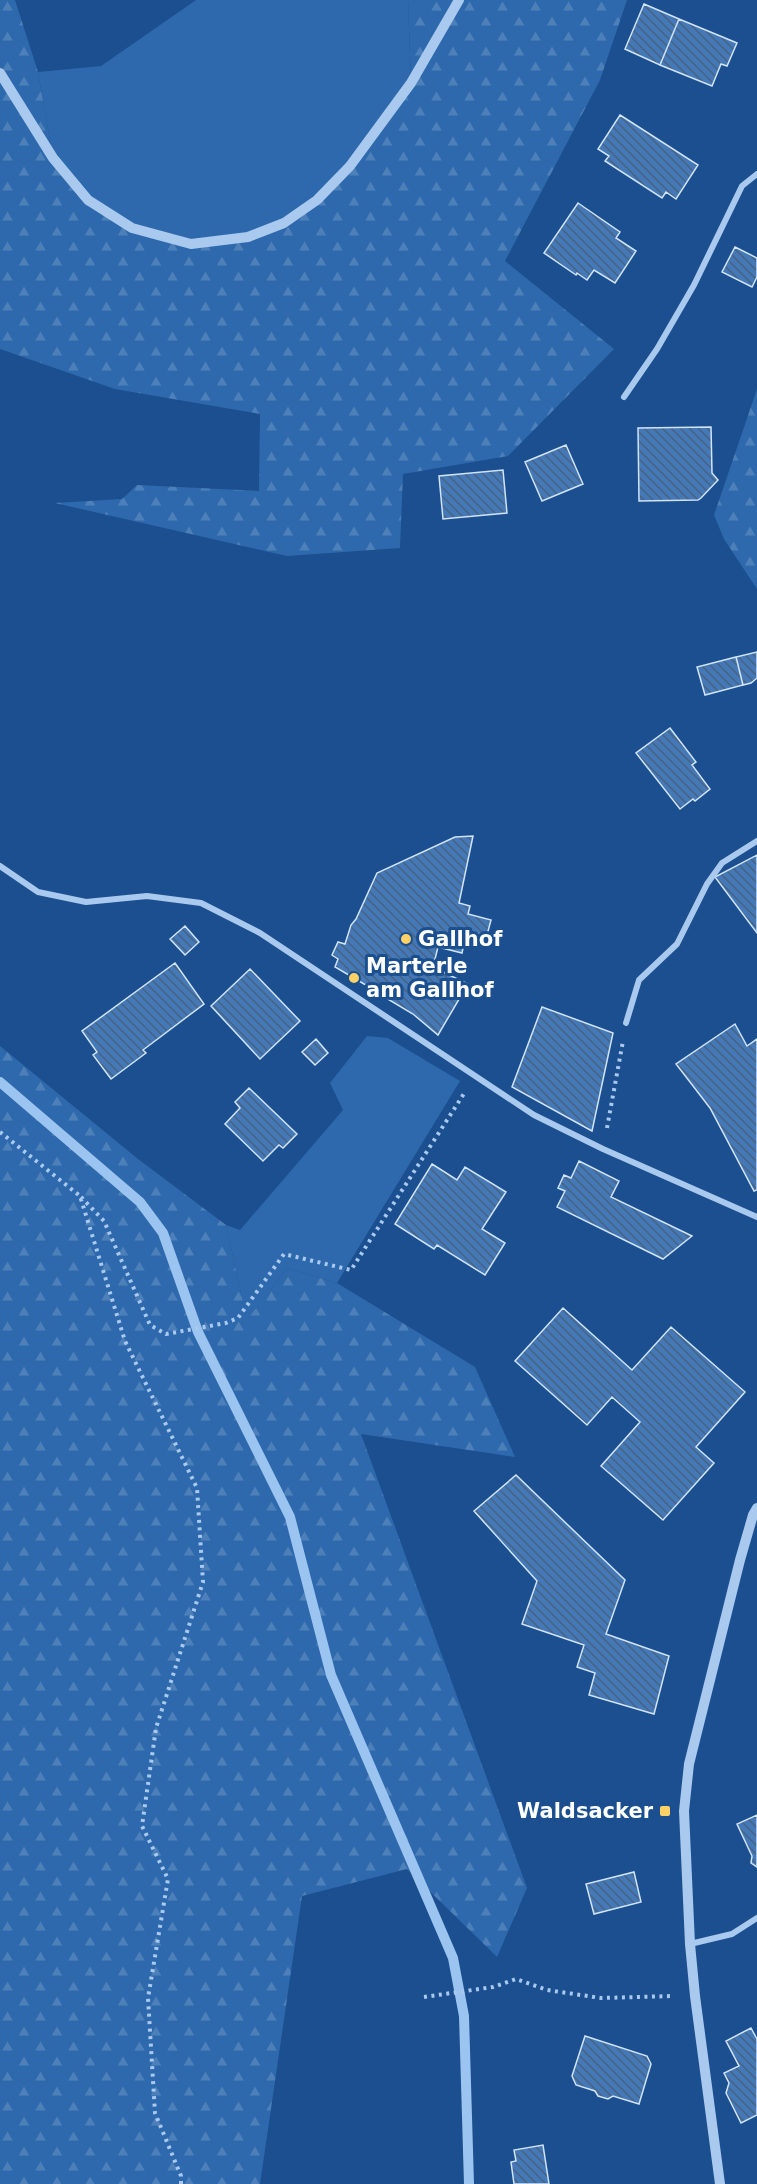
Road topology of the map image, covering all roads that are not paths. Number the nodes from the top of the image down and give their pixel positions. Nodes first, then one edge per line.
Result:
1 (459, 0) edge
2 (0, 73) edge
3 (757, 174) edge
4 (624, 397) dead end
5 (757, 841) edge
6 (0, 866) edge
7 (626, 1023) road end
8 (757, 1217) edge
9 (757, 1508) edge
10 (757, 1918) edge
11 (690, 1944) junction
12 (720, 2184) edge

1 - 2 street
3 - 4 street
5 - 7 street
6 - 8 street
9 - 11 street
10 - 11 street
11 - 12 street

